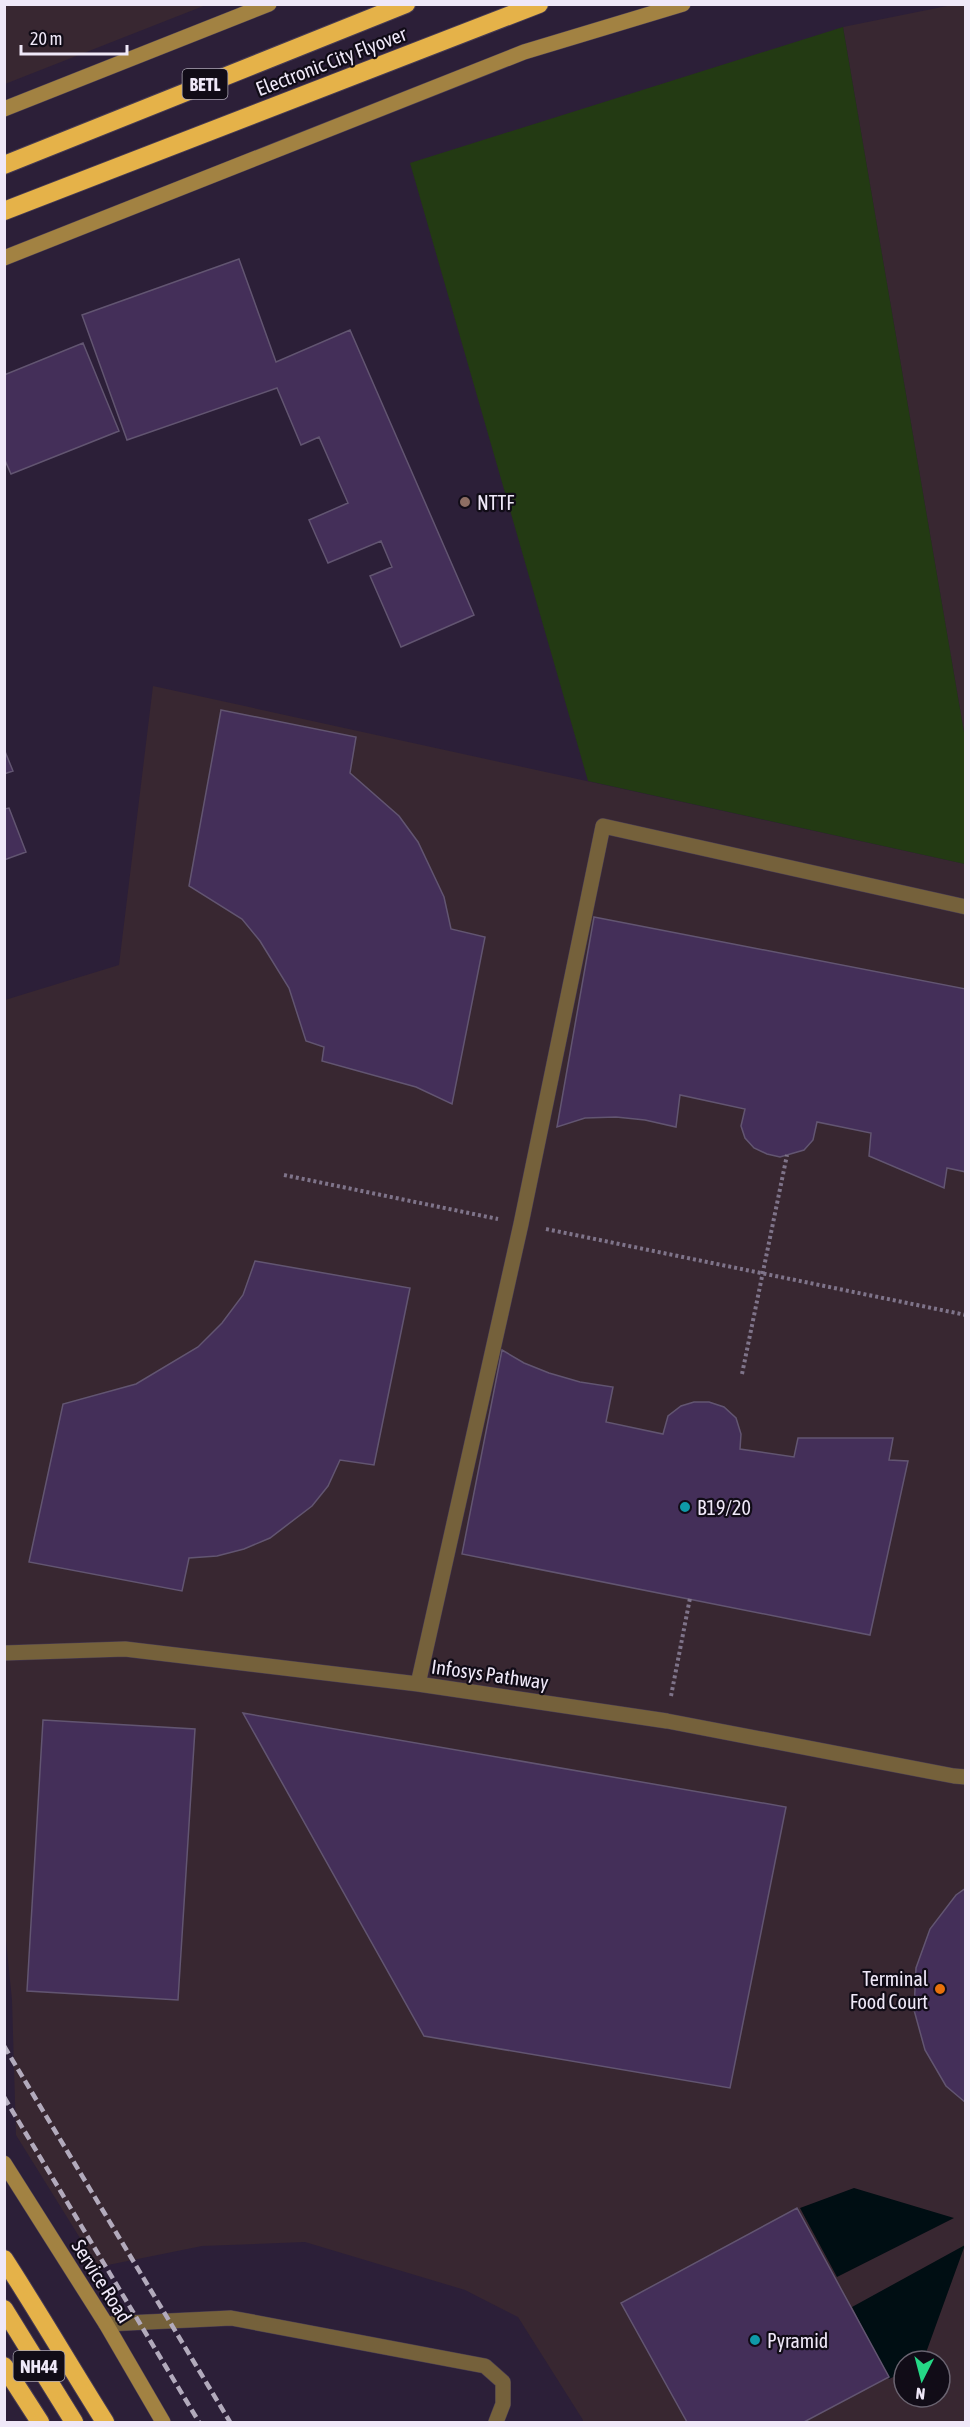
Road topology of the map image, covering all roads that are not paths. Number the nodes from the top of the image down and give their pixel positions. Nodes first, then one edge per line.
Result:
1 (269, 4) edge
2 (406, 4) edge
3 (539, 4) edge
4 (683, 4) edge
5 (4, 109) edge
6 (4, 165) edge
7 (4, 211) edge
8 (4, 258) edge
9 (966, 908) edge
10 (4, 1653) edge
11 (418, 1684) junction
12 (966, 1777) edge
13 (4, 2163) edge
14 (4, 2259) edge
15 (4, 2309) edge
16 (106, 2324) junction
17 (4, 2366) edge
18 (40, 2422) edge
19 (74, 2422) edge
20 (105, 2422) edge
21 (163, 2422) edge
22 (496, 2422) edge

1 - 5 street
2 - 6 highway, Electronic City Flyover / BETL
3 - 7 highway, Electronic City Flyover
4 - 8 street
9 - 11 street
10 - 11 street, Infosys Pathway
11 - 12 street, Infosys Pathway
13 - 16 street, Service Road
14 - 20 highway
15 - 19 highway, NH44
16 - 21 street, Service Road
16 - 22 street
17 - 18 highway

